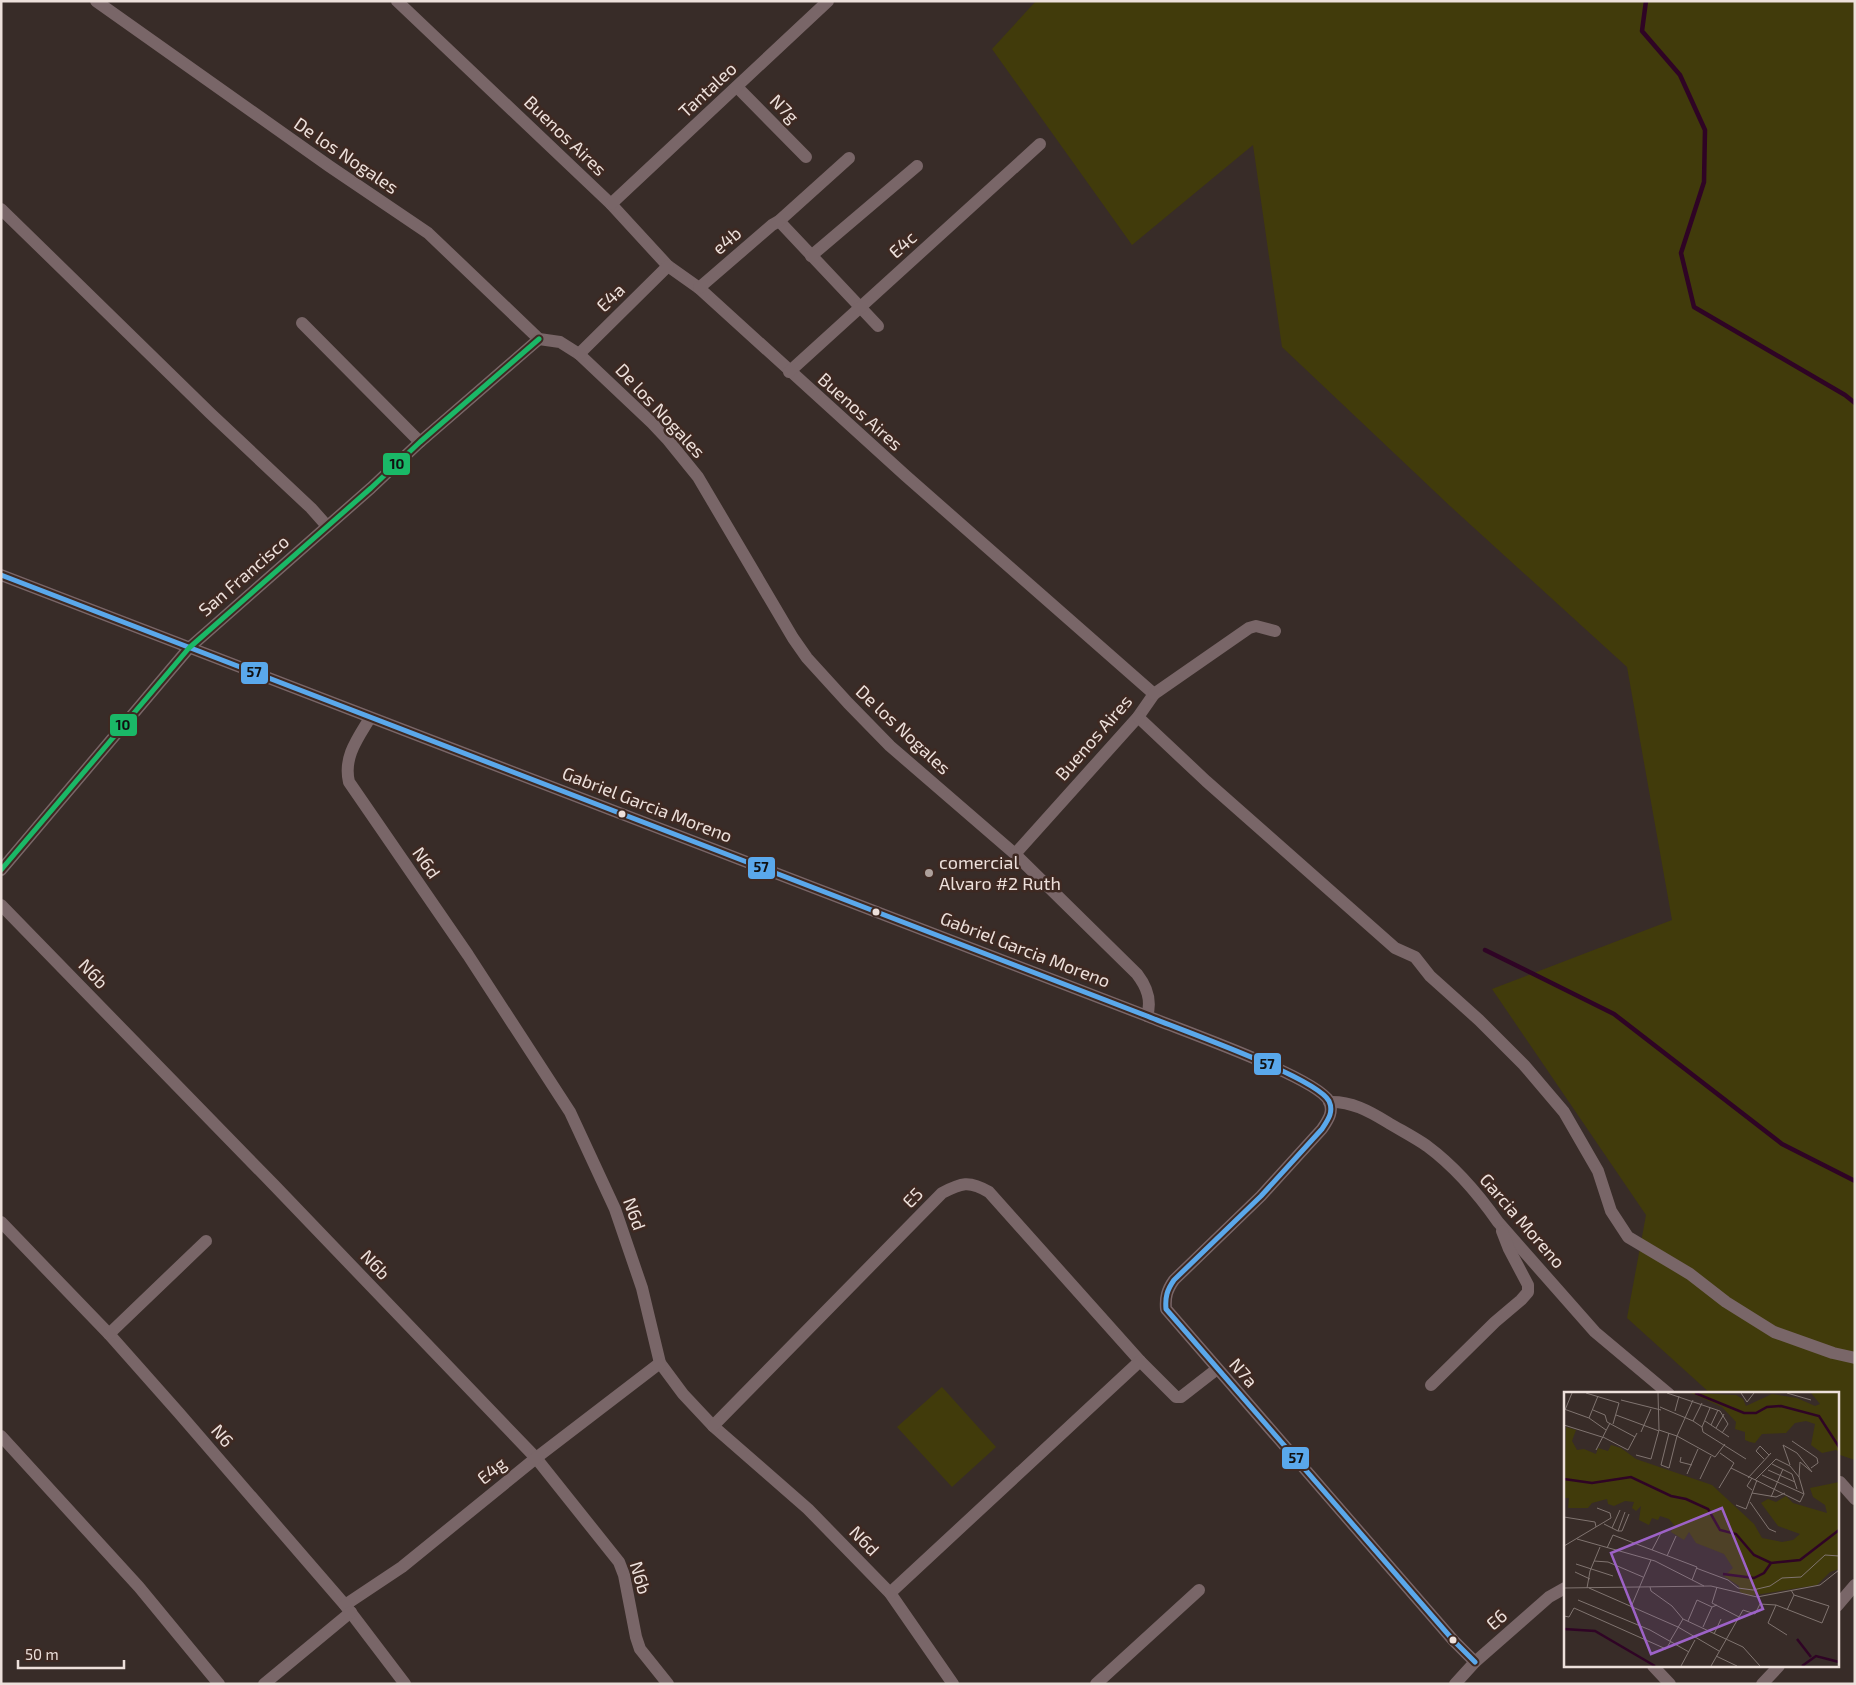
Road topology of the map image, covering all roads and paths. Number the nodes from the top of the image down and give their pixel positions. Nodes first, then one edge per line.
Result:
1 (96, 1) edge
2 (398, 1) edge
3 (828, 1) edge
4 (737, 87) junction
5 (1040, 144) dead end
6 (806, 157) dead end
7 (849, 158) dead end
8 (917, 166) dead end
9 (611, 204) junction
10 (1, 209) edge
11 (779, 221) junction
12 (811, 256) junction
13 (668, 266) junction
14 (699, 288) junction
15 (860, 308) junction
16 (302, 323) dead end
17 (878, 326) dead end
18 (540, 339) junction
19 (578, 354) junction
20 (789, 372) junction
21 (420, 442) junction
22 (326, 526) junction
23 (1, 575) edge
24 (1275, 631) dead end
25 (189, 648) junction
26 (1154, 694) junction
27 (1138, 716) junction
28 (370, 718) junction
29 (1015, 854) junction
30 (1, 870) edge
31 (1, 905) edge
32 (1146, 1016) junction
33 (1329, 1102) junction
34 (1, 1222) edge
35 (1498, 1222) junction
36 (206, 1241) dead end
37 (109, 1334) junction
38 (1855, 1358) edge
39 (1140, 1361) junction
40 (660, 1363) junction
41 (1216, 1369) junction
42 (1431, 1384) dead end
43 (1667, 1392) edge
44 (713, 1426) junction
45 (1, 1436) edge
46 (536, 1458) junction
47 (1839, 1482) edge
48 (1855, 1485) edge
49 (1855, 1499) edge
50 (1855, 1585) edge
51 (1564, 1589) edge
52 (1199, 1590) dead end
53 (890, 1593) junction
54 (1845, 1601) edge
55 (348, 1608) junction
56 (1475, 1662) junction
57 (1655, 1668) edge
58 (1777, 1668) edge
59 (219, 1684) edge
60 (264, 1684) edge
61 (405, 1684) edge
62 (668, 1684) edge
63 (953, 1684) edge
64 (1096, 1684) edge
65 (1456, 1684) edge
66 (1670, 1684) edge
67 (1762, 1684) edge

1 - 18 street, De los Nogales
2 - 9 street, Buenos Aires
3 - 4 street, Tantaleo
4 - 6 street, N7g
4 - 9 street, Tantaleo
5 - 15 street, E4c
7 - 11 street, e4b
8 - 12 street
9 - 13 street, Buenos Aires
10 - 22 street
11 - 12 street
11 - 14 street, e4b
12 - 15 street
13 - 14 street, Buenos Aires
13 - 19 street, E4a
14 - 20 street, Buenos Aires
15 - 17 street
15 - 20 street, E4c
16 - 21 street
18 - 19 street, De los Nogales
18 - 21 street, San Francisco
19 - 29 street, De los Nogales
20 - 26 street, Buenos Aires
21 - 22 street, San Francisco
22 - 25 street, San Francisco
23 - 25 street, Gabriel Garcia Moreno
24 - 26 street
25 - 28 street, Gabriel Garcia Moreno
25 - 30 street, San Francisco
26 - 27 street, Buenos Aires
27 - 29 street, Buenos Aires
27 - 38 street
28 - 32 street, Gabriel Garcia Moreno
28 - 40 street, N6d
29 - 32 street, De los Nogales
31 - 46 street, N6b
32 - 33 street, Gabriel Garcia Moreno
33 - 35 street, Garcia Moreno
33 - 41 street, N7a
34 - 37 street, N6
35 - 42 street
35 - 43 street, Garcia Moreno
36 - 37 street
37 - 55 street, N6
39 - 41 street, E5
39 - 44 street, E5
39 - 53 street
40 - 44 street, N6d
40 - 46 street, E4g
41 - 56 street, N7a
44 - 53 street, N6d
45 - 59 street
46 - 55 street, E4g
46 - 62 street, N6b
47 - 48 street
47 - 49 street
50 - 54 street
51 - 56 street, E6
52 - 64 street
53 - 63 street, N6d
55 - 60 street, E4g
55 - 61 street, N6
56 - 65 street, E6
57 - 66 street
58 - 67 street

